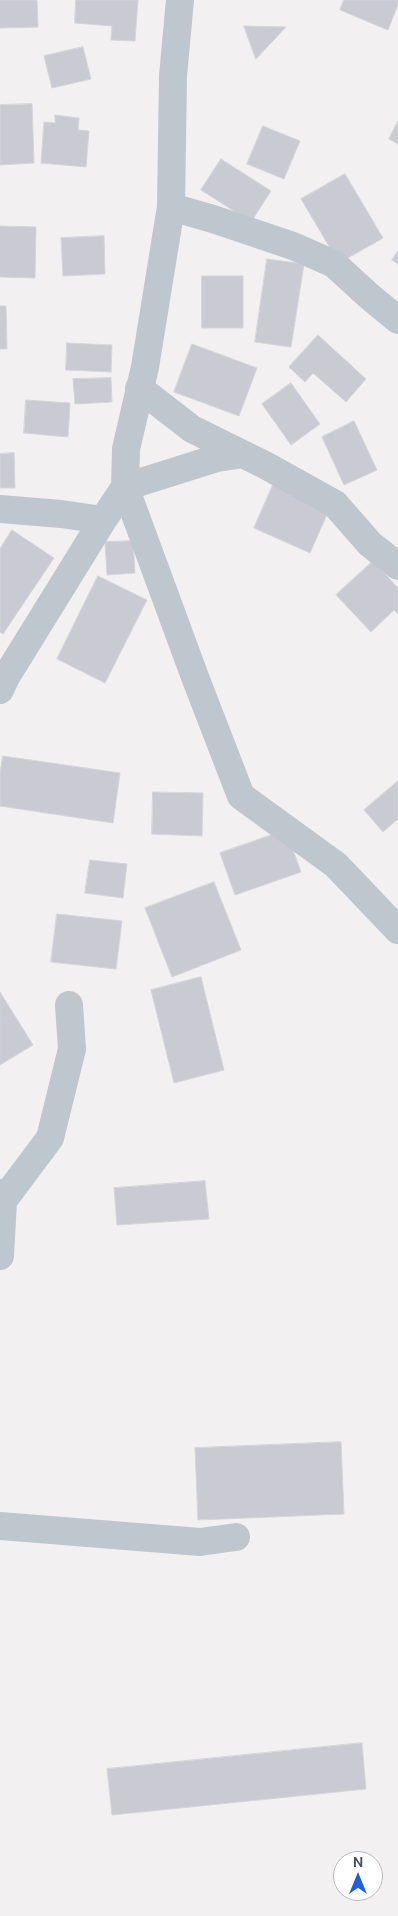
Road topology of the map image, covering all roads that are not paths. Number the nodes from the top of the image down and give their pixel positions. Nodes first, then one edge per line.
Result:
1 (180, 0) edge
2 (171, 207) junction
3 (398, 320) edge
4 (139, 388) junction
5 (243, 454) junction
6 (126, 487) junction
7 (0, 509) edge
8 (103, 520) junction
9 (398, 566) edge
10 (0, 690) edge
11 (398, 930) edge
12 (69, 1005) dead end
13 (2, 1197) edge
14 (0, 1256) edge
15 (0, 1526) edge
16 (236, 1537) dead end

1 - 2 street
2 - 3 street
2 - 4 street
4 - 5 street
4 - 6 street
5 - 6 street
5 - 9 street
6 - 8 street
6 - 11 street
7 - 8 street
8 - 10 street
12 - 13 street
13 - 14 street
15 - 16 street

